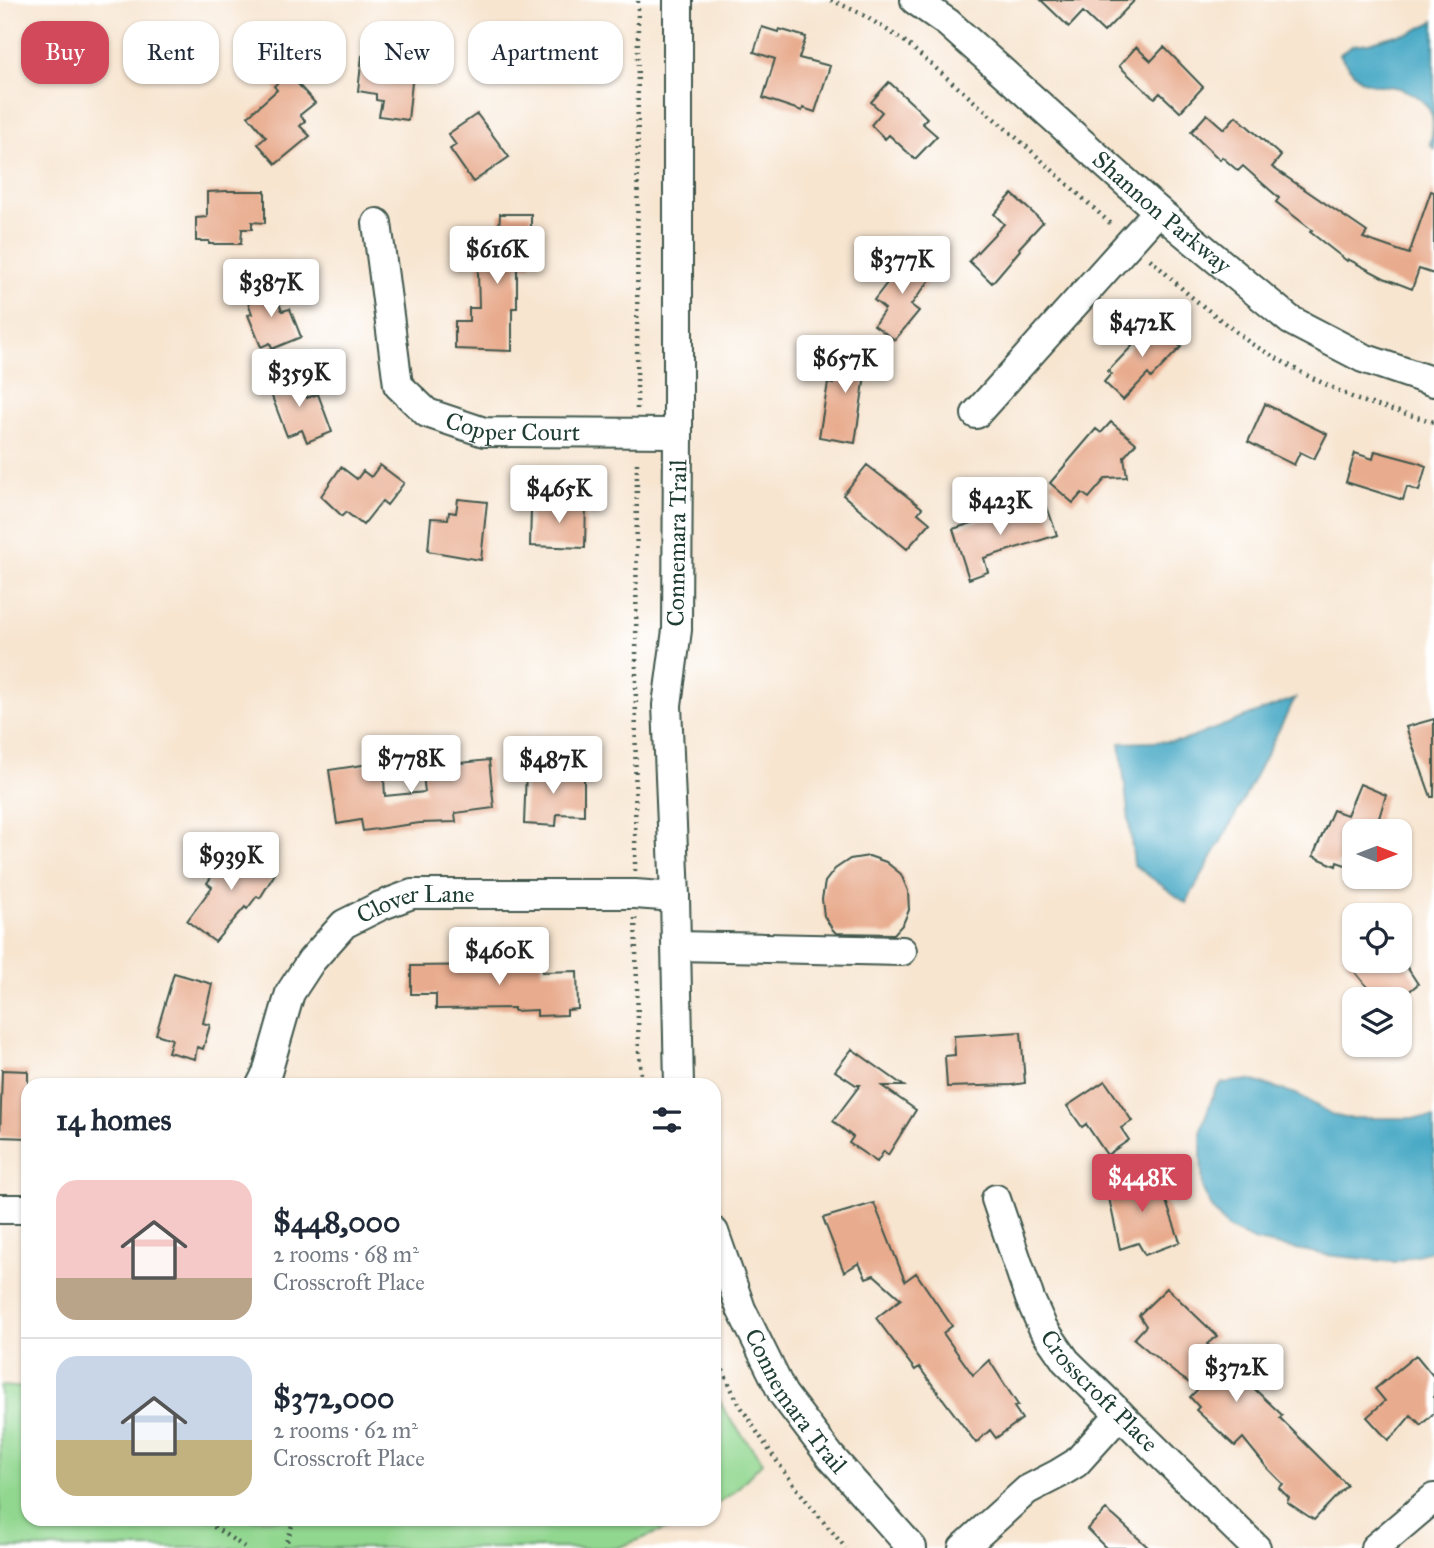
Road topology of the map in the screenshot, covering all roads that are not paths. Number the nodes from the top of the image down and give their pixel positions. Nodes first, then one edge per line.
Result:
1 (678, 0) edge
2 (915, 0) edge
3 (1158, 211) junction
4 (377, 223) dead end
5 (1434, 382) edge
6 (976, 414) dead end
7 (678, 433) junction
8 (676, 897) junction
9 (677, 946) junction
10 (902, 951) dead end
11 (264, 1078) edge
12 (679, 1078) edge
13 (996, 1199) dead end
14 (0, 1209) edge
15 (21, 1209) edge
16 (721, 1251) edge
17 (1121, 1414) junction
18 (1434, 1498) edge
19 (912, 1548) edge
20 (963, 1548) edge
21 (1256, 1548) edge
22 (1375, 1548) edge

1 - 7 street, Connemara Trail
2 - 3 street, Shannon Parkway
3 - 5 street, Shannon Parkway
3 - 6 street
4 - 7 street, Copper Court
7 - 8 street, Connemara Trail
8 - 9 street, Connemara Trail
8 - 11 street, Clover Lane
9 - 10 street
9 - 12 street, Connemara Trail
13 - 17 street, Crosscroft Place
14 - 15 street
16 - 19 street, Connemara Trail
17 - 20 street
17 - 21 street, Crosscroft Place
18 - 22 street

